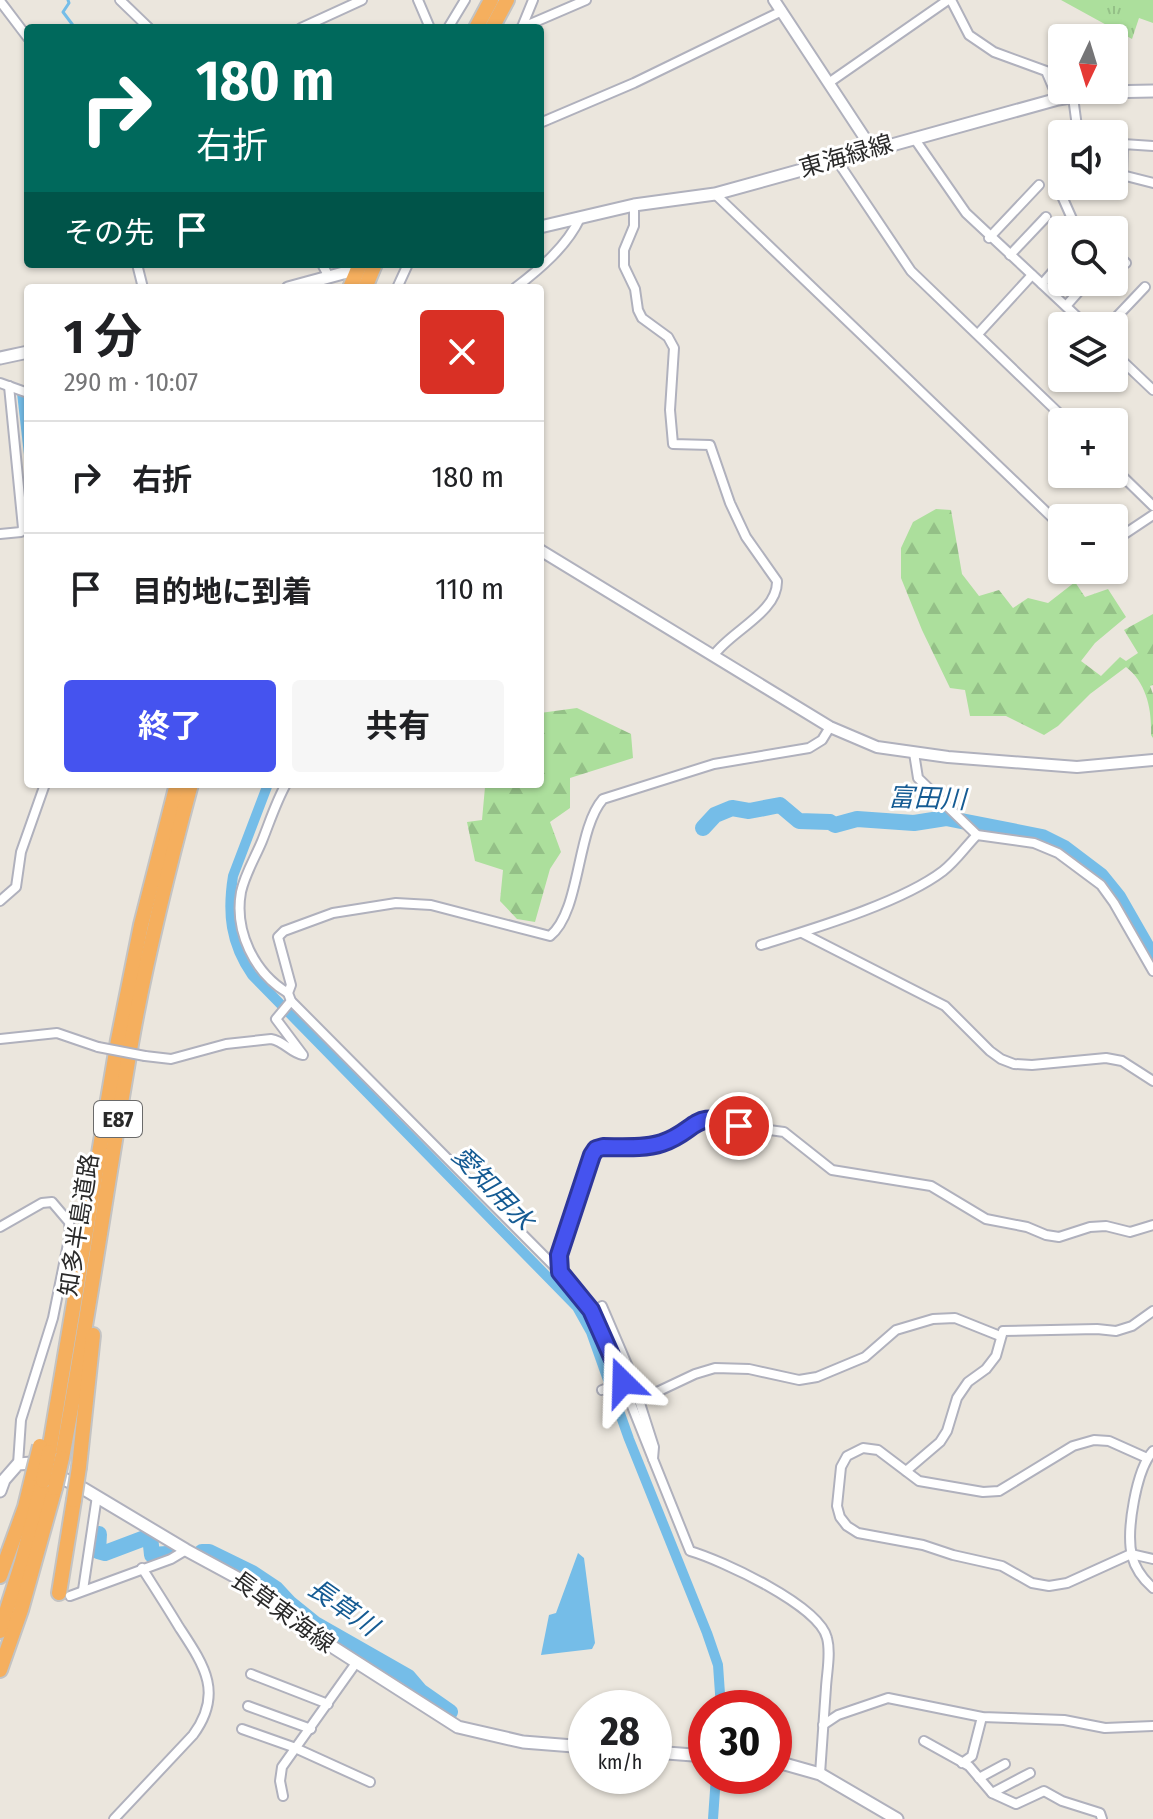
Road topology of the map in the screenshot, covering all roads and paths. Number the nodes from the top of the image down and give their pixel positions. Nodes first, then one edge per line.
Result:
1 (120, 0) edge
2 (362, 0) edge
3 (418, 0) edge
4 (465, 0) edge
5 (491, 0) edge
6 (507, 0) edge
7 (533, 0) edge
8 (586, 0) edge
9 (950, 0) edge
10 (0, 1) edge
11 (778, 3) edge
12 (145, 24) edge
13 (310, 24) edge
14 (428, 24) edge
15 (450, 24) edge
16 (478, 24) edge
17 (494, 24) edge
18 (523, 24) edge
19 (530, 24) edge
20 (24, 33) edge
21 (1048, 76) edge
22 (830, 82) junction
23 (1128, 91) edge
24 (1153, 91) edge
25 (1048, 102) edge
26 (544, 121) edge
27 (914, 138) junction
28 (1128, 144) edge
29 (1153, 146) edge
30 (872, 149) junction
31 (836, 159) junction
32 (1128, 177) edge
33 (1153, 183) edge
34 (1039, 185) dead end
35 (715, 194) junction
36 (634, 205) junction
37 (1046, 217) dead end
38 (580, 218) junction
39 (544, 226) edge
40 (989, 238) junction
41 (1010, 255) junction
42 (544, 265) edge
43 (324, 268) edge
44 (353, 268) edge
45 (540, 268) edge
46 (1032, 275) junction
47 (329, 277) junction
48 (1048, 277) edge
49 (303, 284) edge
50 (520, 284) edge
51 (1042, 284) junction
52 (1145, 287) dead end
53 (1075, 296) edge
54 (1066, 306) junction
55 (1072, 312) edge
56 (1121, 312) edge
57 (978, 334) junction
58 (24, 353) edge
59 (0, 358) edge
60 (1128, 366) edge
61 (4, 385) edge
62 (1153, 390) edge
63 (24, 392) edge
64 (1054, 408) edge
65 (1128, 482) edge
66 (1153, 506) edge
67 (1048, 514) edge
68 (1153, 515) edge
69 (1128, 532) edge
70 (0, 534) edge
71 (544, 552) edge
72 (714, 655) junction
73 (830, 727) junction
74 (914, 753) junction
75 (1153, 760) edge
76 (44, 788) edge
77 (176, 788) edge
78 (190, 788) edge
79 (283, 788) edge
80 (977, 835) junction
81 (0, 901) edge
82 (802, 933) junction
83 (761, 945) dead end
84 (1153, 971) edge
85 (289, 997) junction
86 (0, 1039) edge
87 (1153, 1081) edge
88 (1153, 1225) edge
89 (0, 1227) edge
90 (96, 1263) junction
91 (560, 1272) junction
92 (602, 1306) dead end
93 (1153, 1311) edge
94 (1000, 1336) junction
95 (623, 1382) junction
96 (602, 1390) dead end
97 (640, 1400) junction
98 (50, 1452) junction
99 (1150, 1454) edge
100 (653, 1459) junction
101 (18, 1464) junction
102 (906, 1471) junction
103 (44, 1481) junction
104 (0, 1491) edge
105 (97, 1496) junction
106 (186, 1550) junction
107 (1131, 1554) junction
108 (1153, 1559) edge
109 (142, 1568) junction
110 (0, 1576) edge
111 (1153, 1588) edge
112 (83, 1590) junction
113 (64, 1595) joint
114 (0, 1631) edge
115 (356, 1663) junction
116 (0, 1670) edge
117 (251, 1674) dead end
118 (328, 1704) junction
119 (248, 1706) dead end
120 (982, 1717) junction
121 (823, 1725) junction
122 (1153, 1726) edge
123 (242, 1729) dead end
124 (311, 1729) junction
125 (924, 1741) dead end
126 (568, 1746) edge
127 (297, 1750) junction
128 (985, 1750) dead end
129 (972, 1756) junction
130 (962, 1763) junction
131 (1005, 1764) dead end
132 (792, 1766) edge
133 (1030, 1773) dead end
134 (820, 1774) junction
135 (979, 1778) junction
136 (370, 1782) dead end
137 (992, 1793) junction
138 (283, 1796) dead end
139 (881, 1815) edge
140 (114, 1819) edge
141 (897, 1819) edge
142 (1102, 1819) edge

1 - 12 street
2 - 13 street
3 - 14 street
4 - 15 street
5 - 16 highway
6 - 17 highway
7 - 18 street
8 - 19 street
9 - 21 street
9 - 22 street
10 - 20 street
11 - 22 street
11 - 26 street
22 - 30 street
23 - 24 main road, 東海緑線
25 - 27 main road, 東海緑線
27 - 30 main road, 東海緑線
27 - 40 street
28 - 29 street
30 - 31 main road, 東海緑線
31 - 35 main road, 東海緑線
31 - 57 street
32 - 33 street
34 - 40 street
35 - 36 main road, 東海緑線
35 - 67 street
36 - 38 main road, 東海緑線
36 - 72 street
37 - 41 street
38 - 39 main road, 東海緑線
38 - 42 street
40 - 41 street
41 - 46 street
43 - 47 street
44 - 47 main road
45 - 50 street
46 - 51 street
46 - 57 street
47 - 49 main road
48 - 51 street
51 - 54 street
52 - 56 street
53 - 54 street
54 - 55 street
57 - 64 street
58 - 59 main road
60 - 62 street
61 - 63 street
61 - 70 street
65 - 66 street
68 - 69 street
71 - 72 street
72 - 73 street
73 - 74 street
73 - 85 street
74 - 75 street
74 - 80 street
76 - 81 street
77 - 98 highway, 知多半島道路 / E87
78 - 90 highway, 知多半島道路 / E87
79 - 85 street
80 - 82 street
80 - 84 street
82 - 83 street
82 - 87 street
85 - 86 street, bridge
85 - 91 street
88 - 91 street
89 - 101 street
90 - 98 highway, 知多半島道路 / E87
90 - 113 highway, bridge
91 - 95 street
92 - 97 street
93 - 94 street
94 - 97 street
94 - 102 street
95 - 96 street
95 - 100 street
97 - 100 street
98 - 103 highway, 知多半島道路 / E87, bridge
98 - 103 highway, bridge
99 - 102 street
99 - 107 street
100 - 121 street
101 - 104 main road
101 - 105 main road, 長草東海線
102 - 107 street
103 - 110 highway
103 - 114 highway, 知多半島道路 / E87
103 - 116 highway, 知多半島道路 / E87
105 - 106 main road, 長草東海線
105 - 112 street
106 - 109 street
106 - 115 main road, 長草東海線
107 - 108 street
107 - 111 street
109 - 112 street
109 - 140 street
112 - 113 street
115 - 118 street
115 - 126 main road, 長草東海線
117 - 118 street
118 - 124 street
119 - 124 street
120 - 121 street
120 - 122 street
120 - 129 street
121 - 134 street
123 - 127 street
124 - 127 street
125 - 130 street
127 - 136 street
127 - 138 street
128 - 129 street
129 - 130 street
130 - 135 street
131 - 135 street
132 - 134 main road
133 - 137 street
134 - 139 main road
135 - 137 street
137 - 142 street
139 - 141 main road

